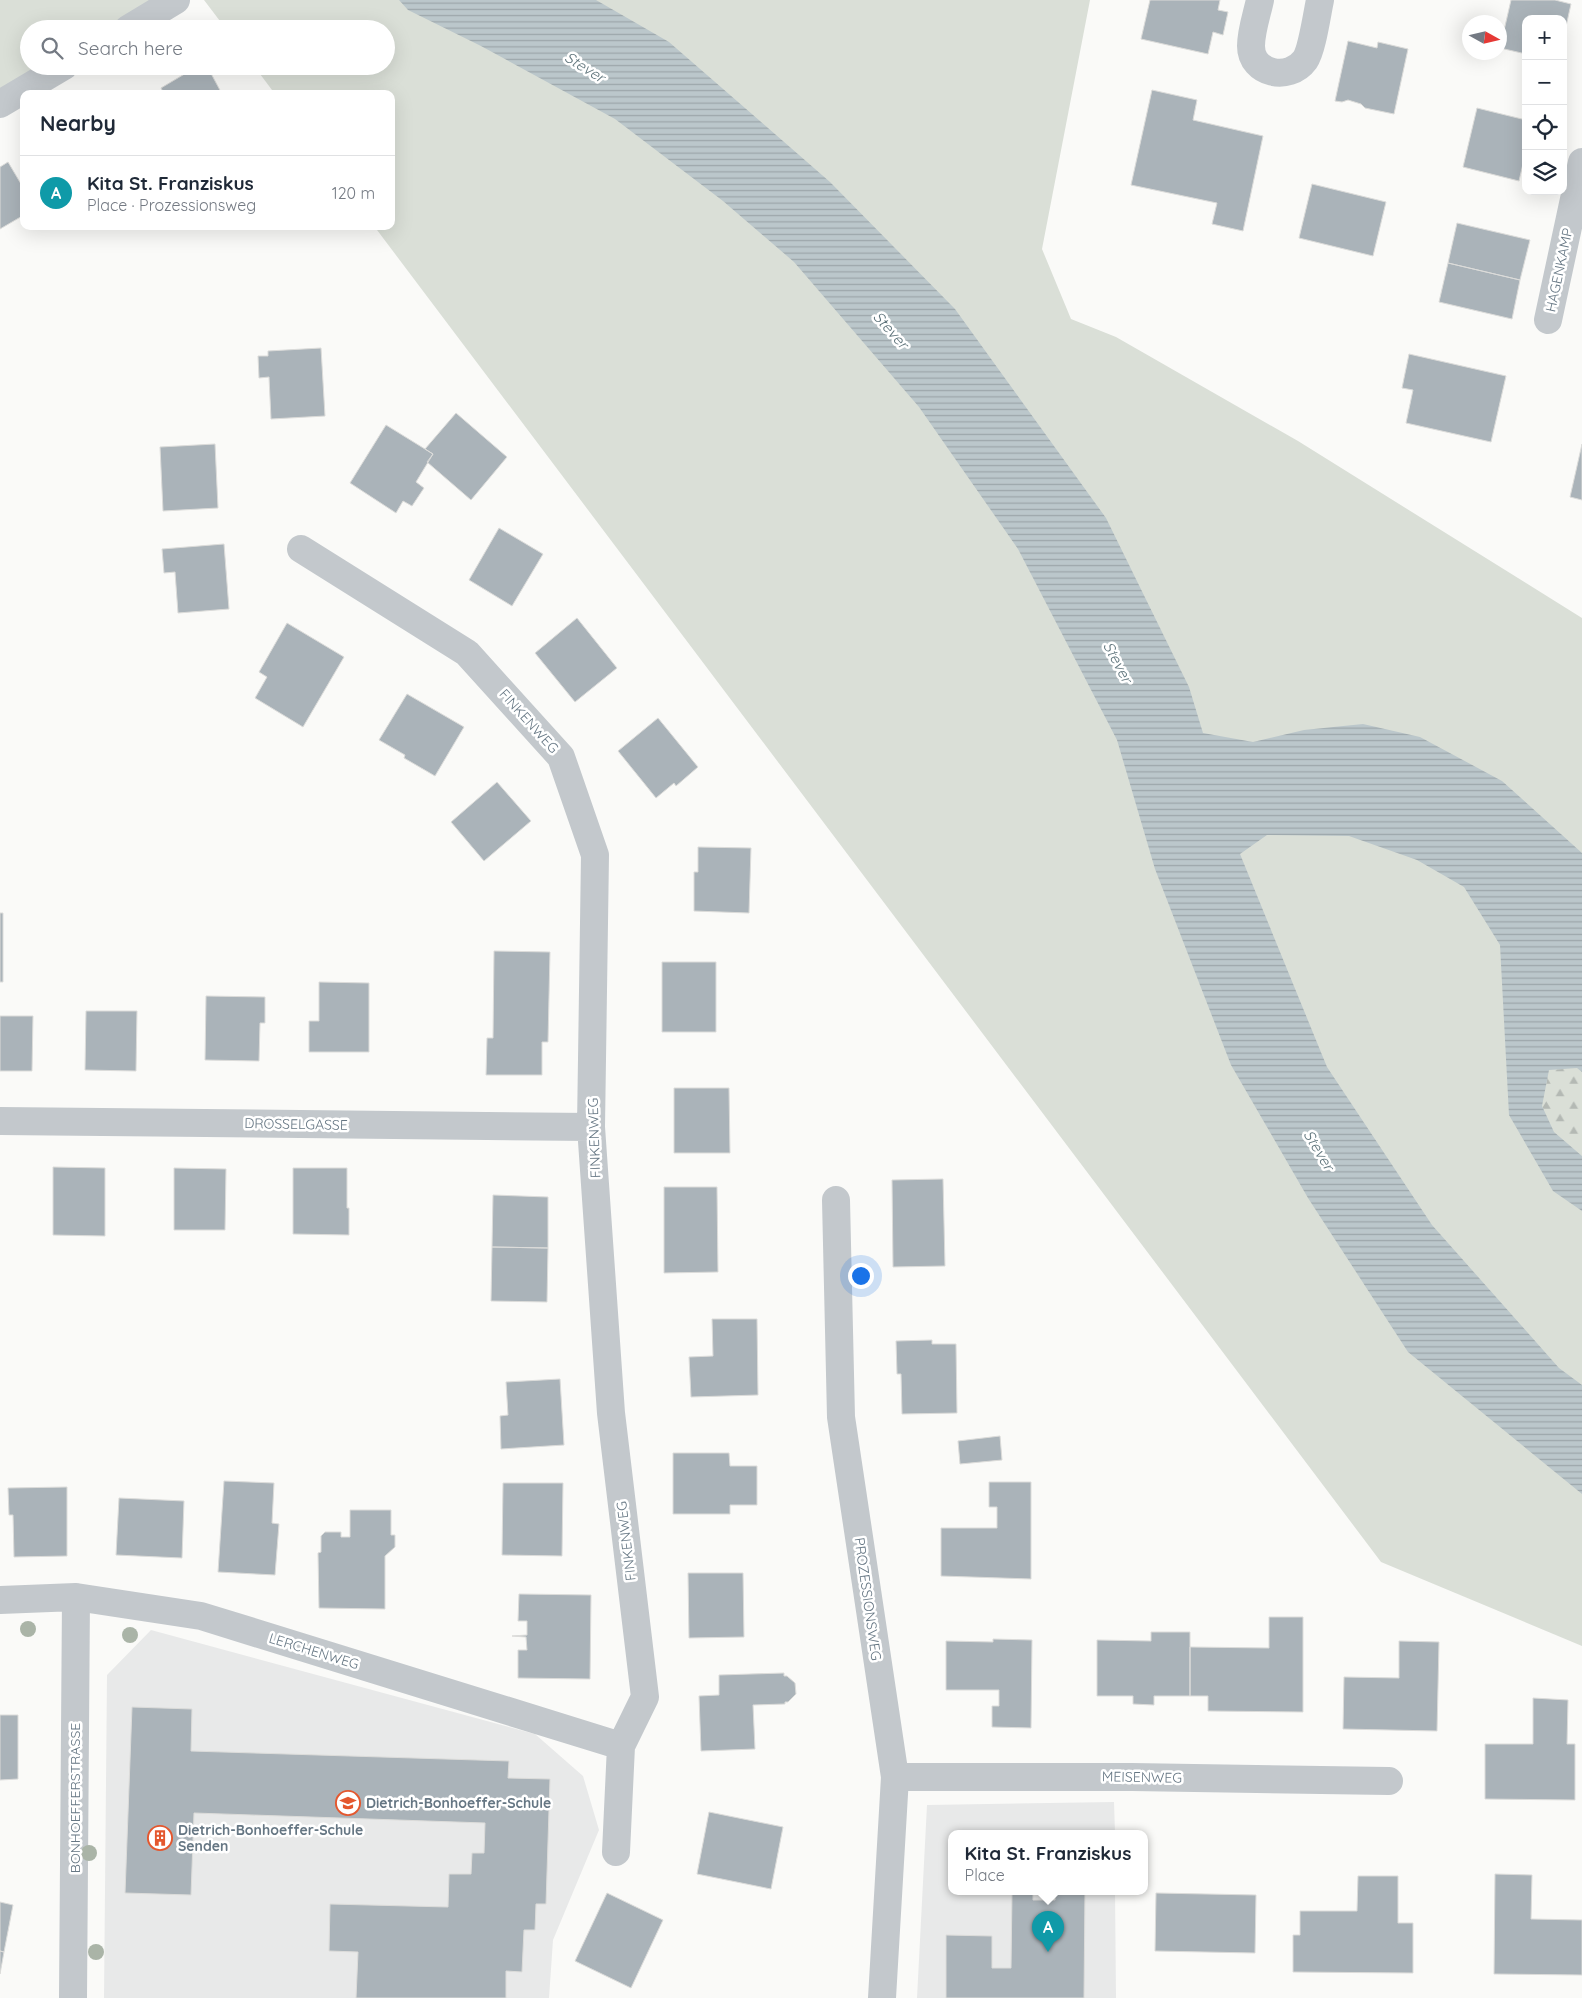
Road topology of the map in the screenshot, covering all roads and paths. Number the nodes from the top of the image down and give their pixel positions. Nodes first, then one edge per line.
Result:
1 (176, 0) edge
2 (1260, 0) edge
3 (1320, 0) edge
4 (143, 20) edge
5 (49, 75) edge
6 (24, 90) edge
7 (20, 92) edge
8 (0, 104) edge
9 (1582, 162) edge
10 (1548, 320) dead end
11 (301, 549) dead end
12 (0, 1121) edge
13 (591, 1126) junction
14 (836, 1200) dead end
15 (76, 1597) junction
16 (0, 1600) edge
17 (621, 1746) junction
18 (895, 1778) junction
19 (1388, 1781) dead end
20 (616, 1852) dead end
21 (73, 1998) edge
22 (882, 1998) edge

1 - 4 street
2 - 3 street
5 - 6 street
7 - 8 street
9 - 10 street, HAGENKAMP
11 - 13 street, FINKENWEG
12 - 13 street, DROSSELGASSE
13 - 17 street, FINKENWEG
14 - 18 street, PROZESSIONSWEG
15 - 16 street, LERCHENWEG
15 - 17 street, LERCHENWEG
15 - 21 street, BONHOEFFERSTRASSE
17 - 20 street, FINKENWEG
18 - 19 street, MEISENWEG
18 - 22 street, PROZESSIONSWEG

